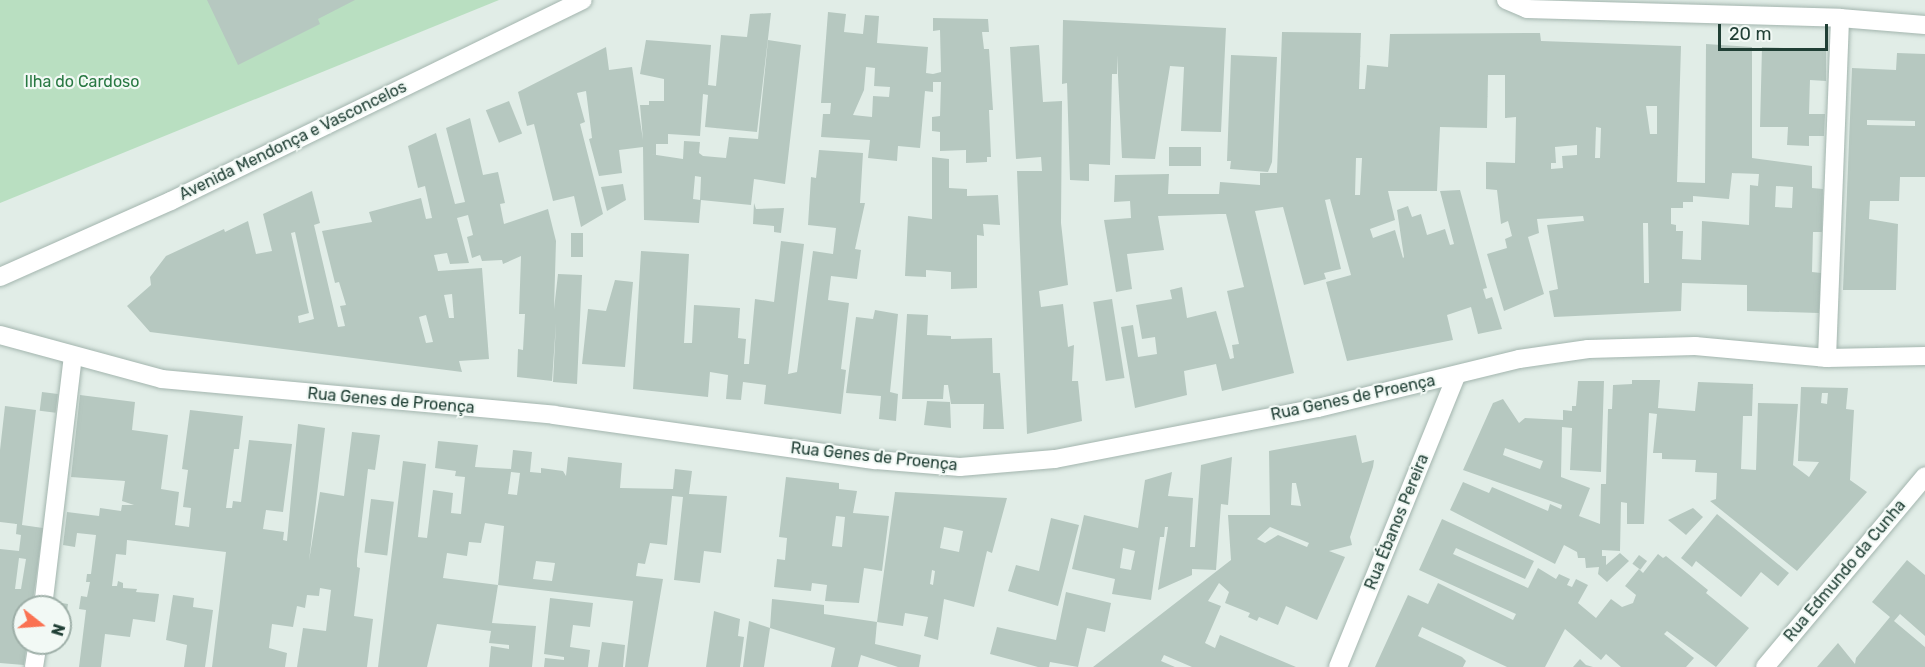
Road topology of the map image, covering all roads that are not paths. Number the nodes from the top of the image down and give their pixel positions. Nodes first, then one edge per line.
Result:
1 (583, 0) edge
2 (1506, 0) edge
3 (1840, 18) junction
4 (1925, 25) edge
5 (0, 277) edge
6 (0, 334) edge
7 (1925, 356) edge
8 (73, 357) junction
9 (1827, 358) junction
10 (1456, 376) junction
11 (1925, 476) edge
12 (44, 595) edge
13 (1338, 667) edge
14 (1765, 667) edge

1 - 5 street, Avenida Mendonça e Vasconcelos
2 - 3 street
3 - 4 street
3 - 9 street
6 - 8 street, Rua Genes de Proença
7 - 9 street, Rua Genes de Proença
8 - 10 street, Rua Genes de Proença
8 - 12 street
9 - 10 street, Rua Genes de Proença
10 - 13 street, Rua Ébanos Pereira
11 - 14 street, Rua Edmundo da Cunha

